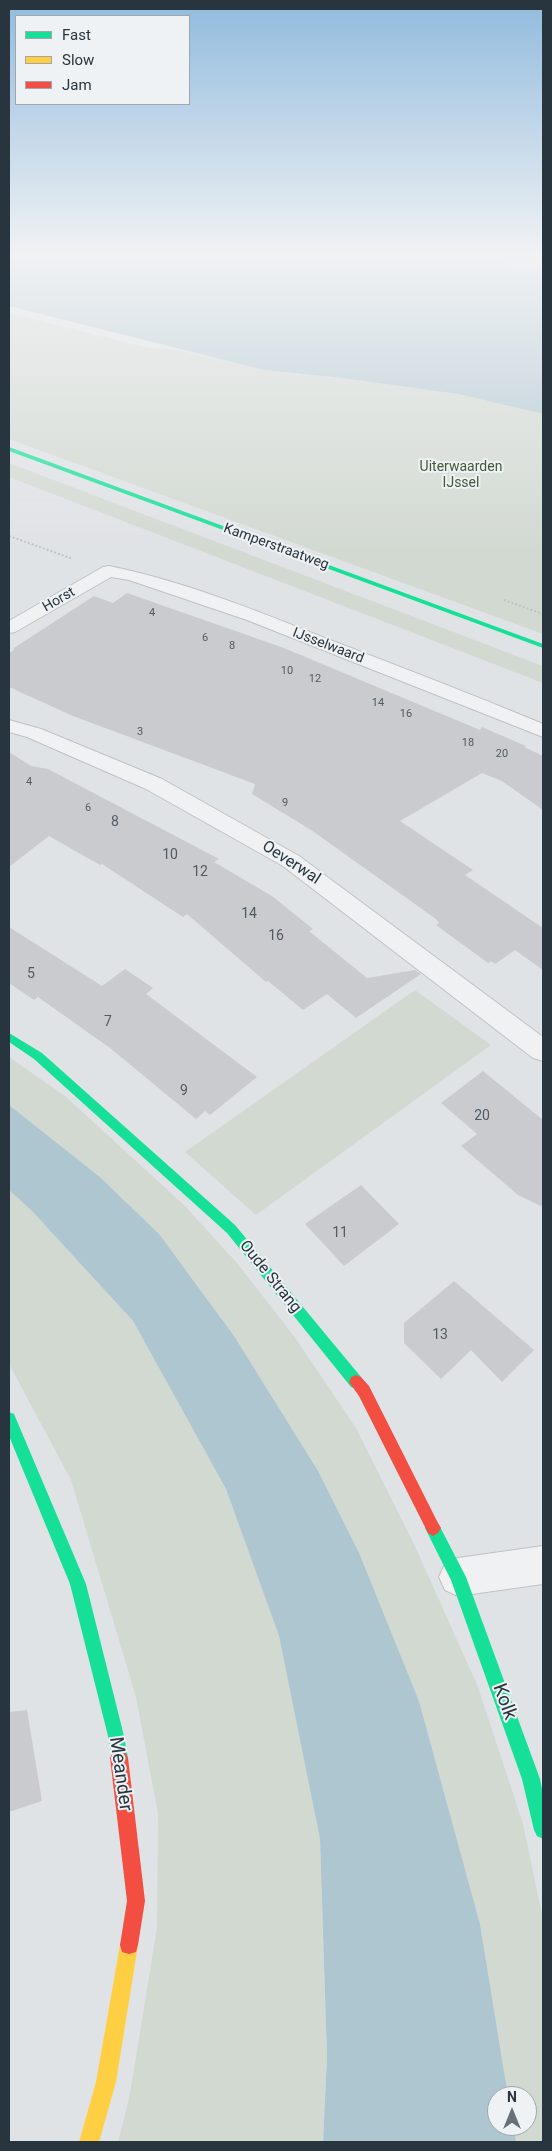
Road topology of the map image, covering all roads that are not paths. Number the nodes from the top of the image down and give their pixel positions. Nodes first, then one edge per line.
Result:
1 (9, 449) edge
2 (109, 571) joint
3 (9, 628) edge
4 (543, 646) edge
5 (9, 726) edge
6 (543, 732) edge
7 (9, 1038) edge
8 (543, 1051) edge
9 (9, 1420) edge
10 (543, 1565) edge
11 (458, 1577) junction
12 (543, 1830) edge
13 (89, 2142) edge

1 - 4 street, Kamperstraatweg
2 - 3 street, Horst
2 - 6 street, IJsselwaard
5 - 8 street, Oeverwal
7 - 11 street, Oude Strang
9 - 13 street, Meander
10 - 11 street
11 - 12 street, Kolk

